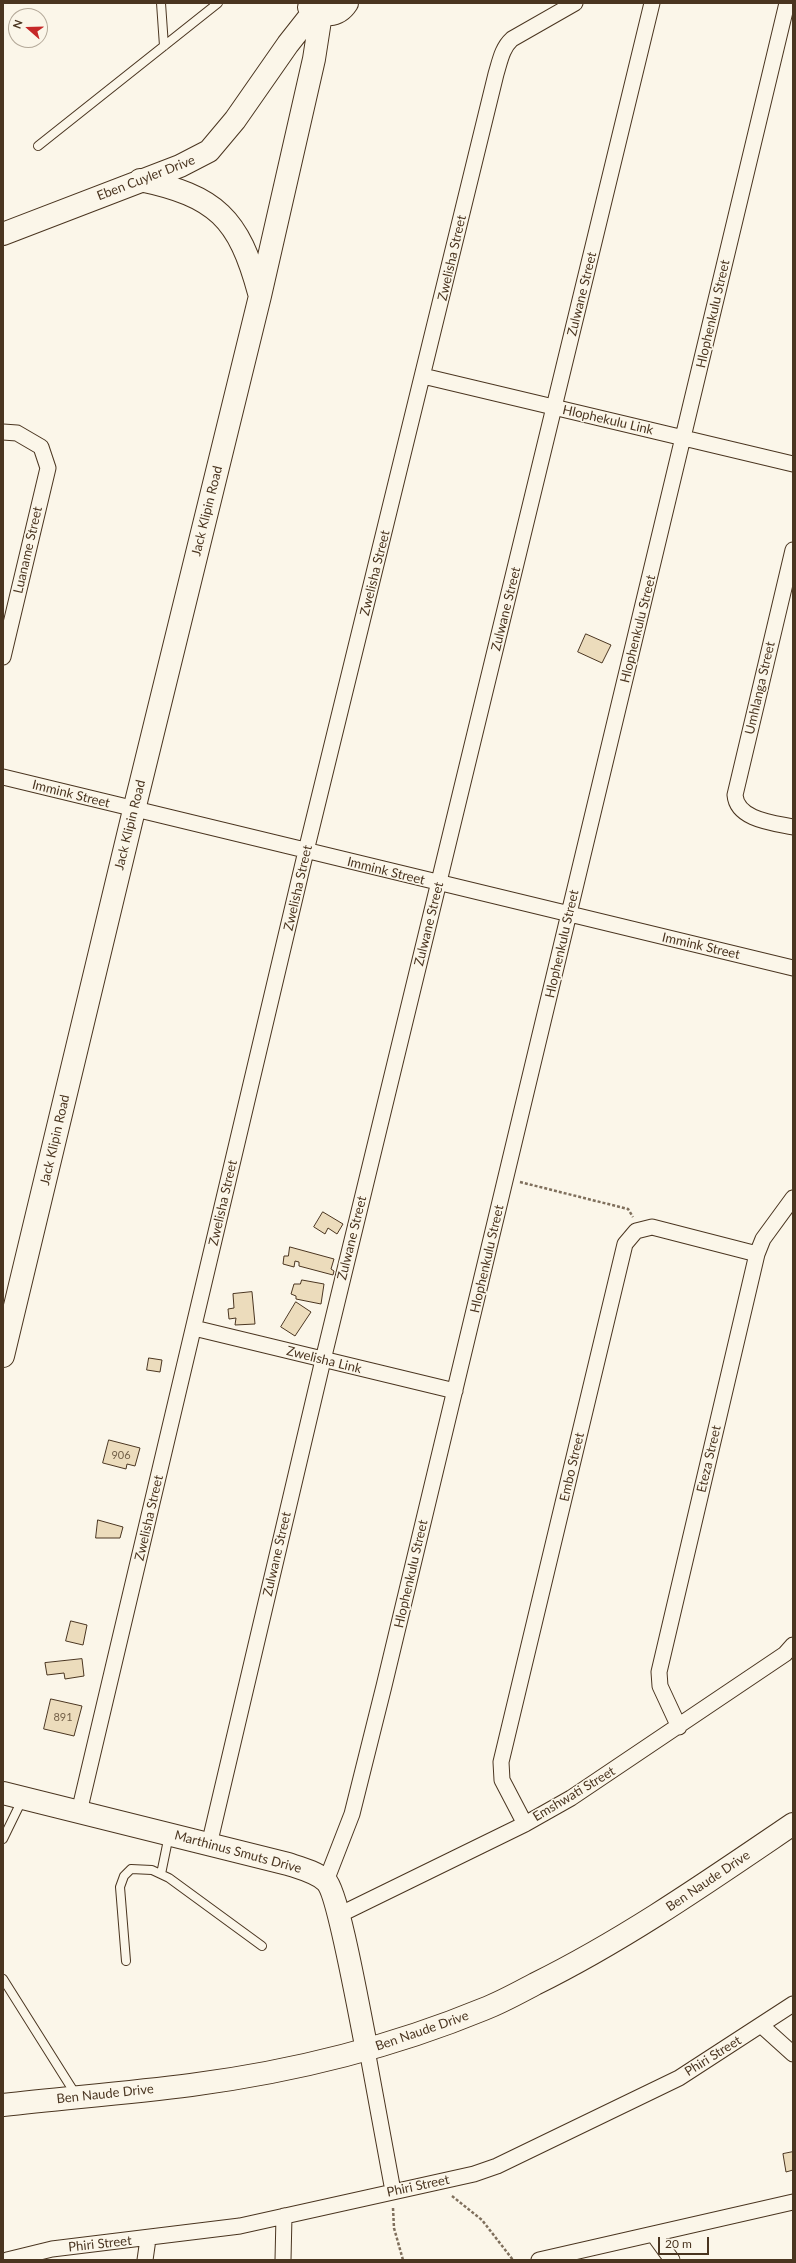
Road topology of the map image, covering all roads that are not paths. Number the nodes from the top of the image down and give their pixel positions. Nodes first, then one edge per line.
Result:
1 (161, 3) edge
2 (218, 3) edge
3 (575, 3) edge
4 (652, 3) edge
5 (788, 3) edge
6 (321, 8) edge
7 (164, 46) junction
8 (38, 146) dead end
9 (140, 180) junction
10 (3, 234) edge
11 (260, 296) junction
12 (423, 376) junction
13 (554, 408) junction
14 (3, 432) edge
15 (684, 438) junction
16 (793, 464) edge
17 (793, 550) edge
18 (3, 656) edge
19 (3, 777) edge
20 (134, 810) junction
21 (793, 827) edge
22 (306, 851) junction
23 (439, 884) junction
24 (569, 915) junction
25 (793, 968) edge
26 (793, 1198) edge
27 (757, 1254) junction
28 (194, 1328) junction
29 (3, 1356) edge
30 (323, 1360) junction
31 (455, 1391) junction
32 (790, 1654) edge
33 (679, 1727) junction
34 (13, 1796) edge
35 (79, 1812) junction
36 (524, 1824) junction
37 (793, 1824) edge
38 (169, 1833) junction
39 (3, 1839) edge
40 (208, 1845) junction
41 (161, 1874) junction
42 (326, 1882) junction
43 (339, 1916) junction
44 (262, 1946) dead end
45 (126, 1961) dead end
46 (3, 1979) edge
47 (793, 2004) edge
48 (762, 2026) junction
49 (367, 2050) junction
50 (793, 2054) edge
51 (76, 2096) junction
52 (3, 2105) edge
53 (393, 2190) junction
54 (793, 2202) edge
55 (284, 2216) junction
56 (654, 2234) junction
57 (148, 2239) junction
58 (7, 2260) edge
59 (145, 2260) edge
60 (283, 2260) edge
61 (539, 2260) edge
62 (672, 2260) edge

1 - 7 lane
2 - 7 lane
3 - 12 street, Zwelisha Street
4 - 13 street, Zulwane Street
5 - 15 street, Hlophenkulu Street
6 - 9 street, Eben Cuyler Drive
6 - 11 street
7 - 8 lane
9 - 10 street, Eben Cuyler Drive
9 - 11 street
11 - 20 street, Jack Klipin Road
12 - 13 street, Hlophekulu Link
12 - 22 street, Zwelisha Street
13 - 15 street, Hlophekulu Link
13 - 23 street, Zulwane Street
14 - 18 street, Luaname Street
15 - 16 street, Hlophekulu Link
15 - 24 street, Hlophenkulu Street
17 - 21 street, Umhlanga Street
19 - 20 street, Immink Street
20 - 22 street, Immink Street
20 - 29 street, Jack Klipin Road
22 - 23 street, Immink Street
22 - 28 street, Zwelisha Street
23 - 24 street, Immink Street
23 - 30 street, Zulwane Street
24 - 25 street, Immink Street
24 - 31 street, Hlophenkulu Street
26 - 27 street, Eteza Street
27 - 33 street, Eteza Street
27 - 36 street, Embo Street
28 - 30 street, Zwelisha Link
28 - 35 street, Zwelisha Street
30 - 31 street, Zwelisha Link
30 - 40 street, Zulwane Street
31 - 42 street, Hlophenkulu Street
32 - 33 street, Emshwati Street
33 - 36 street, Emshwati Street
34 - 35 street, Marthinus Smuts Drive
34 - 39 lane
35 - 38 street, Marthinus Smuts Drive
36 - 43 street, Emshwati Street
37 - 49 street, Ben Naude Drive
38 - 40 street, Marthinus Smuts Drive
38 - 41 lane
40 - 42 street, Marthinus Smuts Drive
41 - 44 lane
41 - 45 lane
42 - 43 street
43 - 49 street
46 - 51 lane
47 - 48 street, Phiri Street
48 - 50 street
48 - 53 street, Phiri Street
49 - 51 street, Ben Naude Drive
49 - 53 street
51 - 52 street, Ben Naude Drive
53 - 55 street, Phiri Street
54 - 56 street
55 - 57 street, Phiri Street
55 - 60 street
56 - 61 street
56 - 62 street
57 - 58 street, Phiri Street
57 - 59 street

